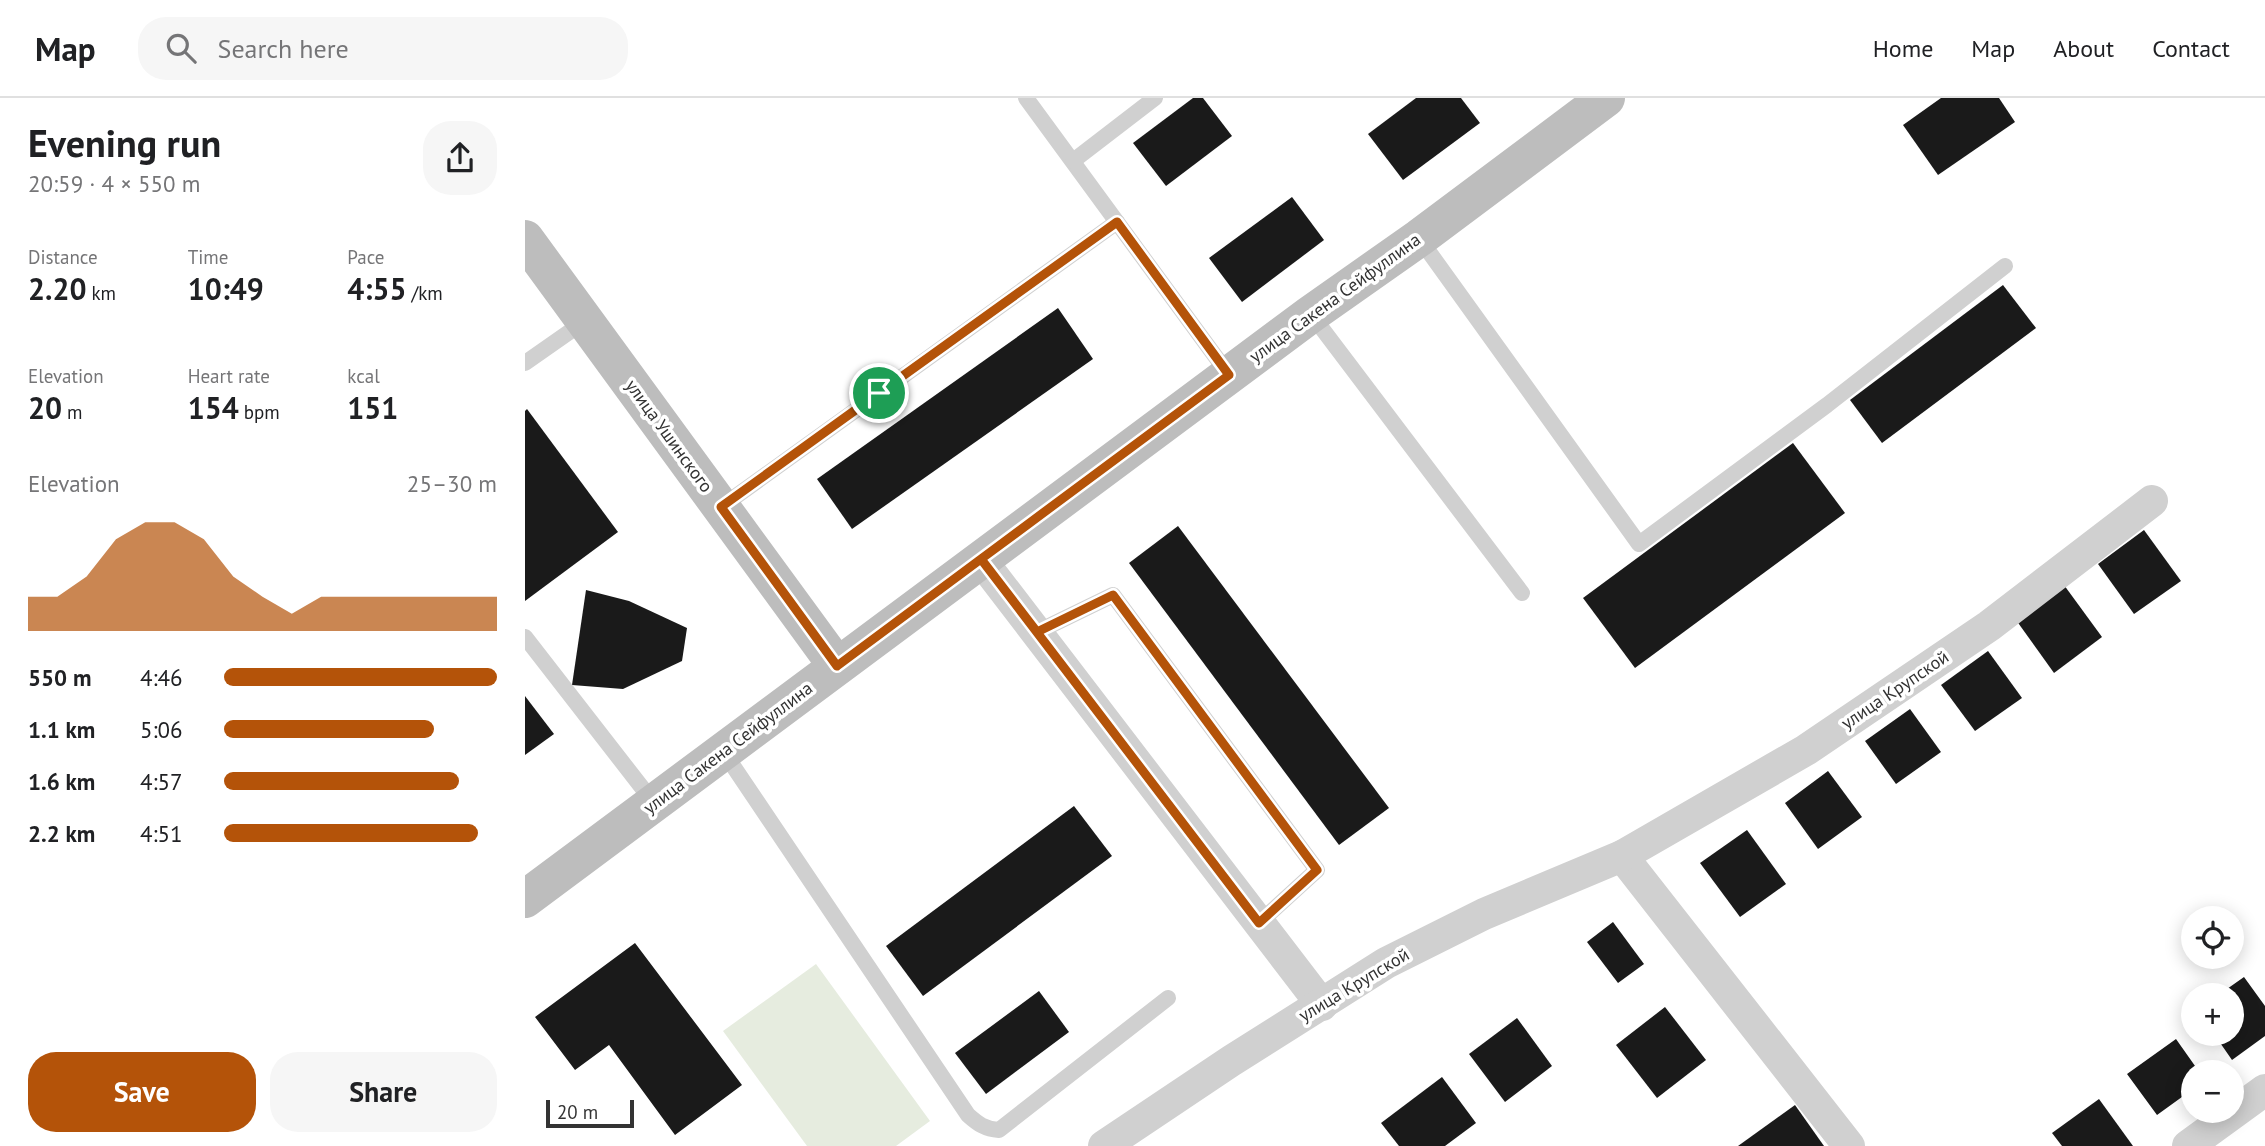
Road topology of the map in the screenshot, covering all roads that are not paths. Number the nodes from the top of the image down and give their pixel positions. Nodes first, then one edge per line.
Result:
1 (1026, 98) edge
2 (1155, 98) edge
3 (1606, 98) edge
4 (1073, 161) junction
5 (1117, 222) junction
6 (1419, 238) junction
7 (525, 239) edge
8 (2004, 266) dead end
9 (1311, 314) junction
10 (585, 321) junction
11 (525, 363) edge
12 (1229, 375) junction
13 (2152, 501) dead end
14 (721, 507) junction
15 (981, 559) junction
16 (1522, 593) dead end
17 (1037, 632) junction
18 (525, 637) edge
19 (837, 666) junction
20 (723, 751) junction
21 (654, 803) junction
22 (1622, 856) junction
23 (525, 899) edge
24 (1259, 923) junction
25 (1168, 998) dead end
26 (1322, 1005) junction
27 (2265, 1090) edge
28 (1104, 1146) edge
29 (1849, 1146) edge
30 (2187, 1146) edge

1 - 4 lane
2 - 4 lane
3 - 6 street, улица Сакена Сейфуллина
4 - 5 lane
5 - 12 lane
5 - 14 lane
6 - 8 lane
6 - 9 street, улица Сакена Сейфуллина
7 - 10 street, улица Ушинского
9 - 12 street, улица Сакена Сейфуллина
9 - 16 lane
10 - 11 lane
10 - 14 street, улица Ушинского
12 - 15 street, улица Сакена Сейфуллина
13 - 22 street, улица Крупской
14 - 19 street, улица Ушинского
15 - 17 street
15 - 19 street, улица Сакена Сейфуллина
17 - 24 street
17 - 24 lane
18 - 21 lane
19 - 20 street, улица Сакена Сейфуллина
20 - 21 street, улица Сакена Сейфуллина
20 - 25 lane
21 - 23 street, улица Сакена Сейфуллина
22 - 26 street, улица Крупской
22 - 29 street
24 - 26 street
26 - 28 street, улица Крупской
27 - 30 street

